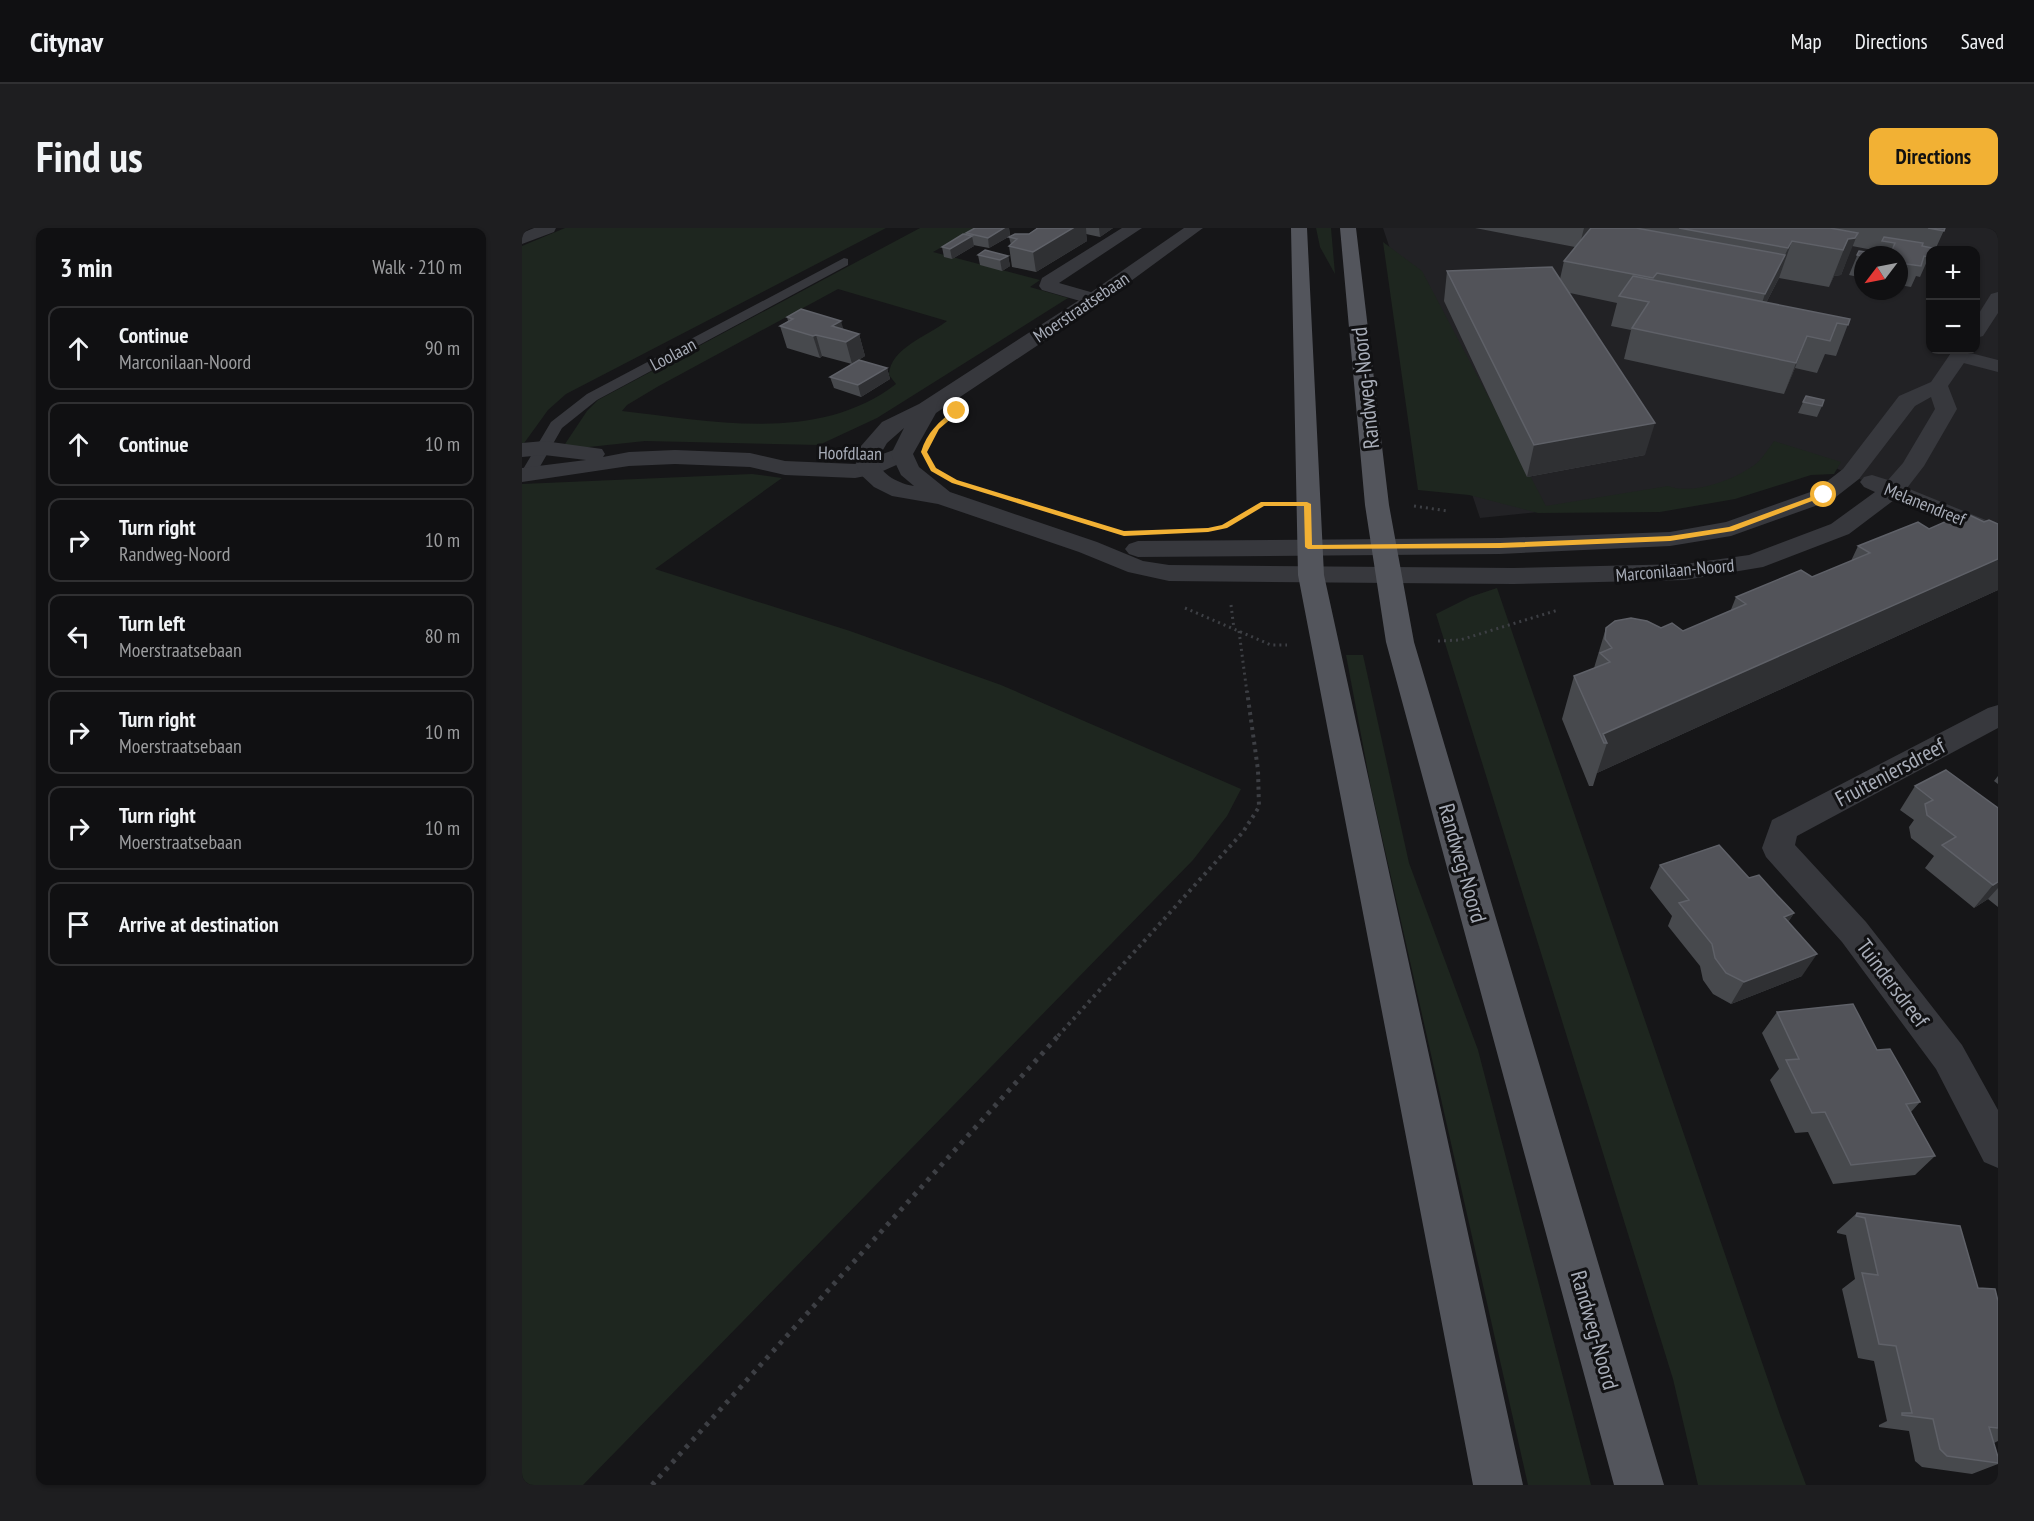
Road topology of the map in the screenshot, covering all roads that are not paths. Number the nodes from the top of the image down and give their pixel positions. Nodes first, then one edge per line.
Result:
1 (548, 228) edge
2 (1134, 228) edge
3 (1195, 228) edge
4 (1299, 228) edge
5 (1348, 228) edge
6 (522, 239) edge
7 (844, 262) dead end
8 (1094, 298) junction
9 (1998, 298) edge
10 (1980, 326) edge
11 (1960, 354) edge
12 (1964, 354) edge
13 (1998, 366) edge
14 (1938, 386) junction
15 (927, 409) junction
16 (533, 449) edge
17 (902, 454) junction
18 (629, 459) junction
19 (868, 460) junction
20 (525, 474) edge
21 (1851, 474) junction
22 (1892, 490) junction
23 (942, 497) junction
24 (1998, 534) edge
25 (1309, 561) junction
26 (1386, 561) junction
27 (1998, 715) edge
28 (1783, 829) joint
29 (1998, 1149) edge
30 (1498, 1485) edge
31 (1639, 1485) edge

1 - 6 street
2 - 8 street
3 - 8 street, Moerstraatsebaan
4 - 25 main road
5 - 26 main road, Randweg-Noord
7 - 16 lane, Loolaan
8 - 15 street, Moerstraatsebaan
9 - 10 street
11 - 14 street, Marconilaan-Noord
12 - 13 street
14 - 21 street, Marconilaan-Noord
14 - 22 street, Marconilaan-Noord
15 - 17 street, Moerstraatsebaan
15 - 19 street, Moerstraatsebaan
16 - 18 street, Hoofdlaan
16 - 20 lane, Loolaan
17 - 19 street, Hoofdlaan
17 - 23 street
18 - 19 street, Hoofdlaan
18 - 20 street, Hoofdlaan
19 - 23 street
21 - 22 street, Melanendreef
21 - 26 street, Marconilaan-Noord
22 - 24 street, Melanendreef
22 - 26 street, Marconilaan-Noord
23 - 25 street
25 - 26 street
25 - 30 main road
26 - 31 main road, Randweg-Noord
27 - 28 street, Fruiteniersdreef
28 - 29 street, Tuindersdreef

